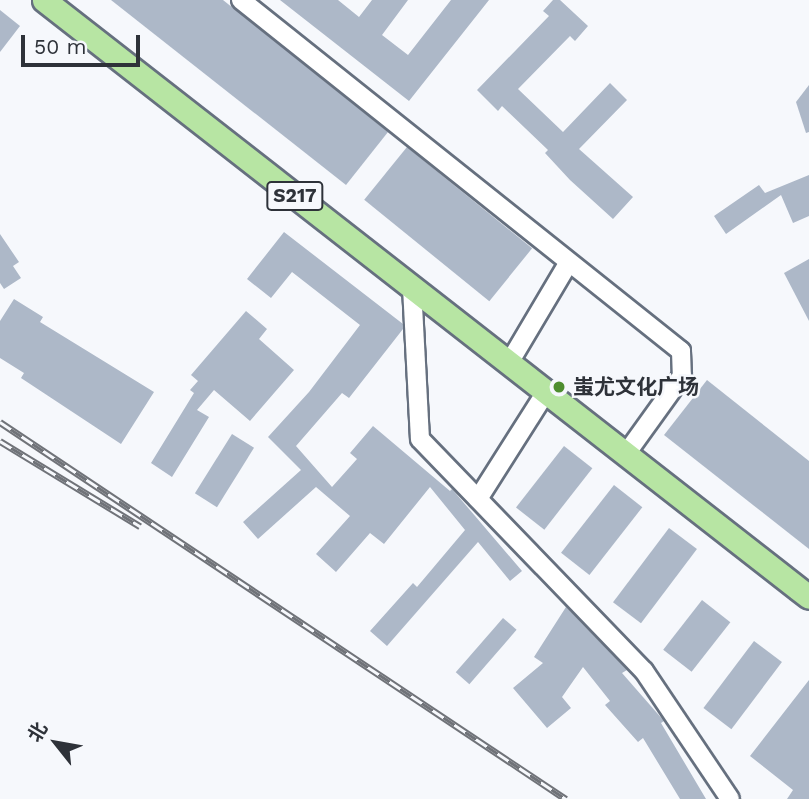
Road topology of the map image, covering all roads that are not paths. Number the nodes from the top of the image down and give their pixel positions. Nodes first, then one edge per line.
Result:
1 (44, 0) edge
2 (241, 0) edge
3 (569, 262) junction
4 (412, 287) junction
5 (509, 363) junction
6 (546, 392) junction
7 (626, 454) junction
8 (478, 499) junction
9 (809, 597) edge
10 (730, 799) edge

1 - 4 main road, S217
2 - 3 street
3 - 5 street
3 - 7 street
4 - 5 main road, S217
4 - 8 street
5 - 6 main road, S217
6 - 7 main road, S217
6 - 8 street
7 - 9 main road, S217
8 - 10 street

